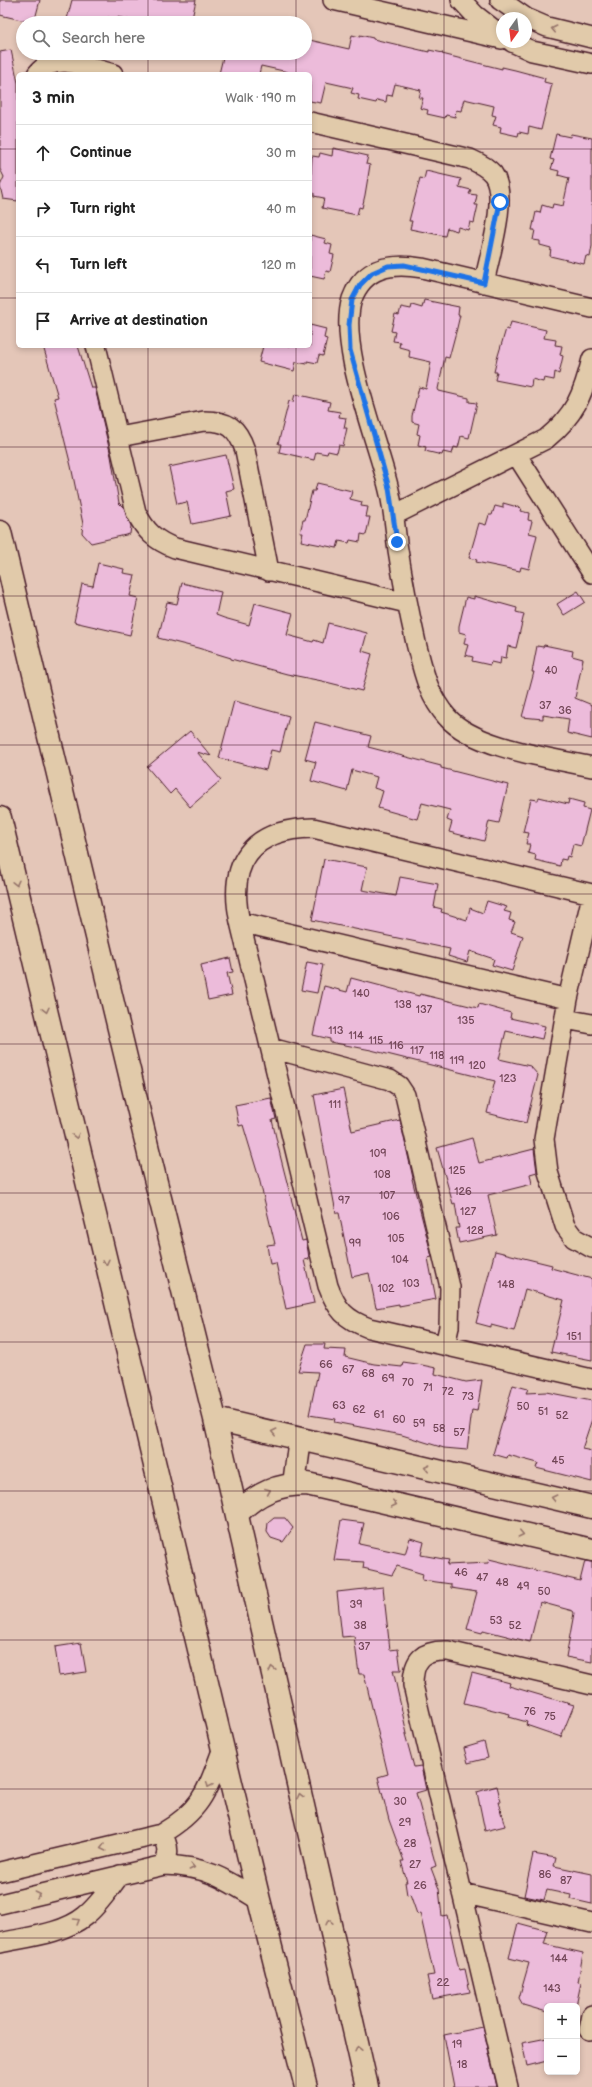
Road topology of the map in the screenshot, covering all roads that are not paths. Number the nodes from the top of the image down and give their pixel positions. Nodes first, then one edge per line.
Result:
1 (333, 0) edge
2 (461, 0) edge
3 (500, 0) edge
4 (496, 32) edge
5 (592, 38) edge
6 (496, 39) edge
7 (525, 48) edge
8 (592, 64) edge
9 (38, 72) edge
10 (104, 72) edge
11 (312, 122) edge
12 (484, 283) junction
13 (592, 308) edge
14 (97, 348) edge
15 (592, 359) edge
16 (119, 437) junction
17 (516, 454) junction
18 (394, 515) junction
19 (0, 532) edge
20 (269, 571) junction
21 (592, 573) edge
22 (7, 589) edge
23 (406, 603) junction
24 (592, 767) edge
25 (0, 818) edge
26 (592, 895) edge
27 (240, 922) junction
28 (568, 1000) junction
29 (565, 1019) junction
30 (592, 1024) edge
31 (271, 1048) junction
32 (592, 1248) edge
33 (445, 1346) junction
34 (592, 1379) edge
35 (215, 1419) junction
36 (300, 1438) junction
37 (294, 1484) junction
38 (592, 1507) edge
39 (237, 1514) junction
40 (592, 1550) edge
41 (592, 1685) edge
42 (223, 1748) junction
43 (161, 1834) junction
44 (164, 1865) junction
45 (0, 1872) edge
46 (120, 1875) junction
47 (462, 1893) junction
48 (259, 1900) junction
49 (0, 1904) edge
50 (592, 1924) edge
51 (0, 1943) edge
52 (306, 2087) edge
53 (367, 2087) edge
54 (508, 2087) edge

1 - 6 street
2 - 4 street
5 -> 3 street
7 - 8 street
9 - 10 street
11 - 12 street
12 - 13 street
12 - 18 street
14 - 16 street
15 - 17 street
16 - 20 street
16 - 20 street
17 - 18 street
17 - 21 street
18 - 23 street
19 - 22 street
20 - 23 street
22 - 35 street
23 - 24 street
25 -> 42 street
26 - 27 street
26 - 28 street
27 - 28 street
27 - 31 street
28 - 29 street
29 - 30 street
29 - 32 street
31 - 33 street
31 - 33 street
33 - 34 street
36 -> 35 street
35 - 39 street
36 - 37 street
38 -> 36 street
39 -> 37 street
37 -> 40 street
53 -> 39 street
41 - 47 street
42 -> 43 street
42 - 48 street
43 - 44 street
43 -> 45 street
44 - 46 street
44 -> 48 street
49 -> 46 street
51 -> 46 street
47 - 50 street
47 - 54 street
48 - 52 street

